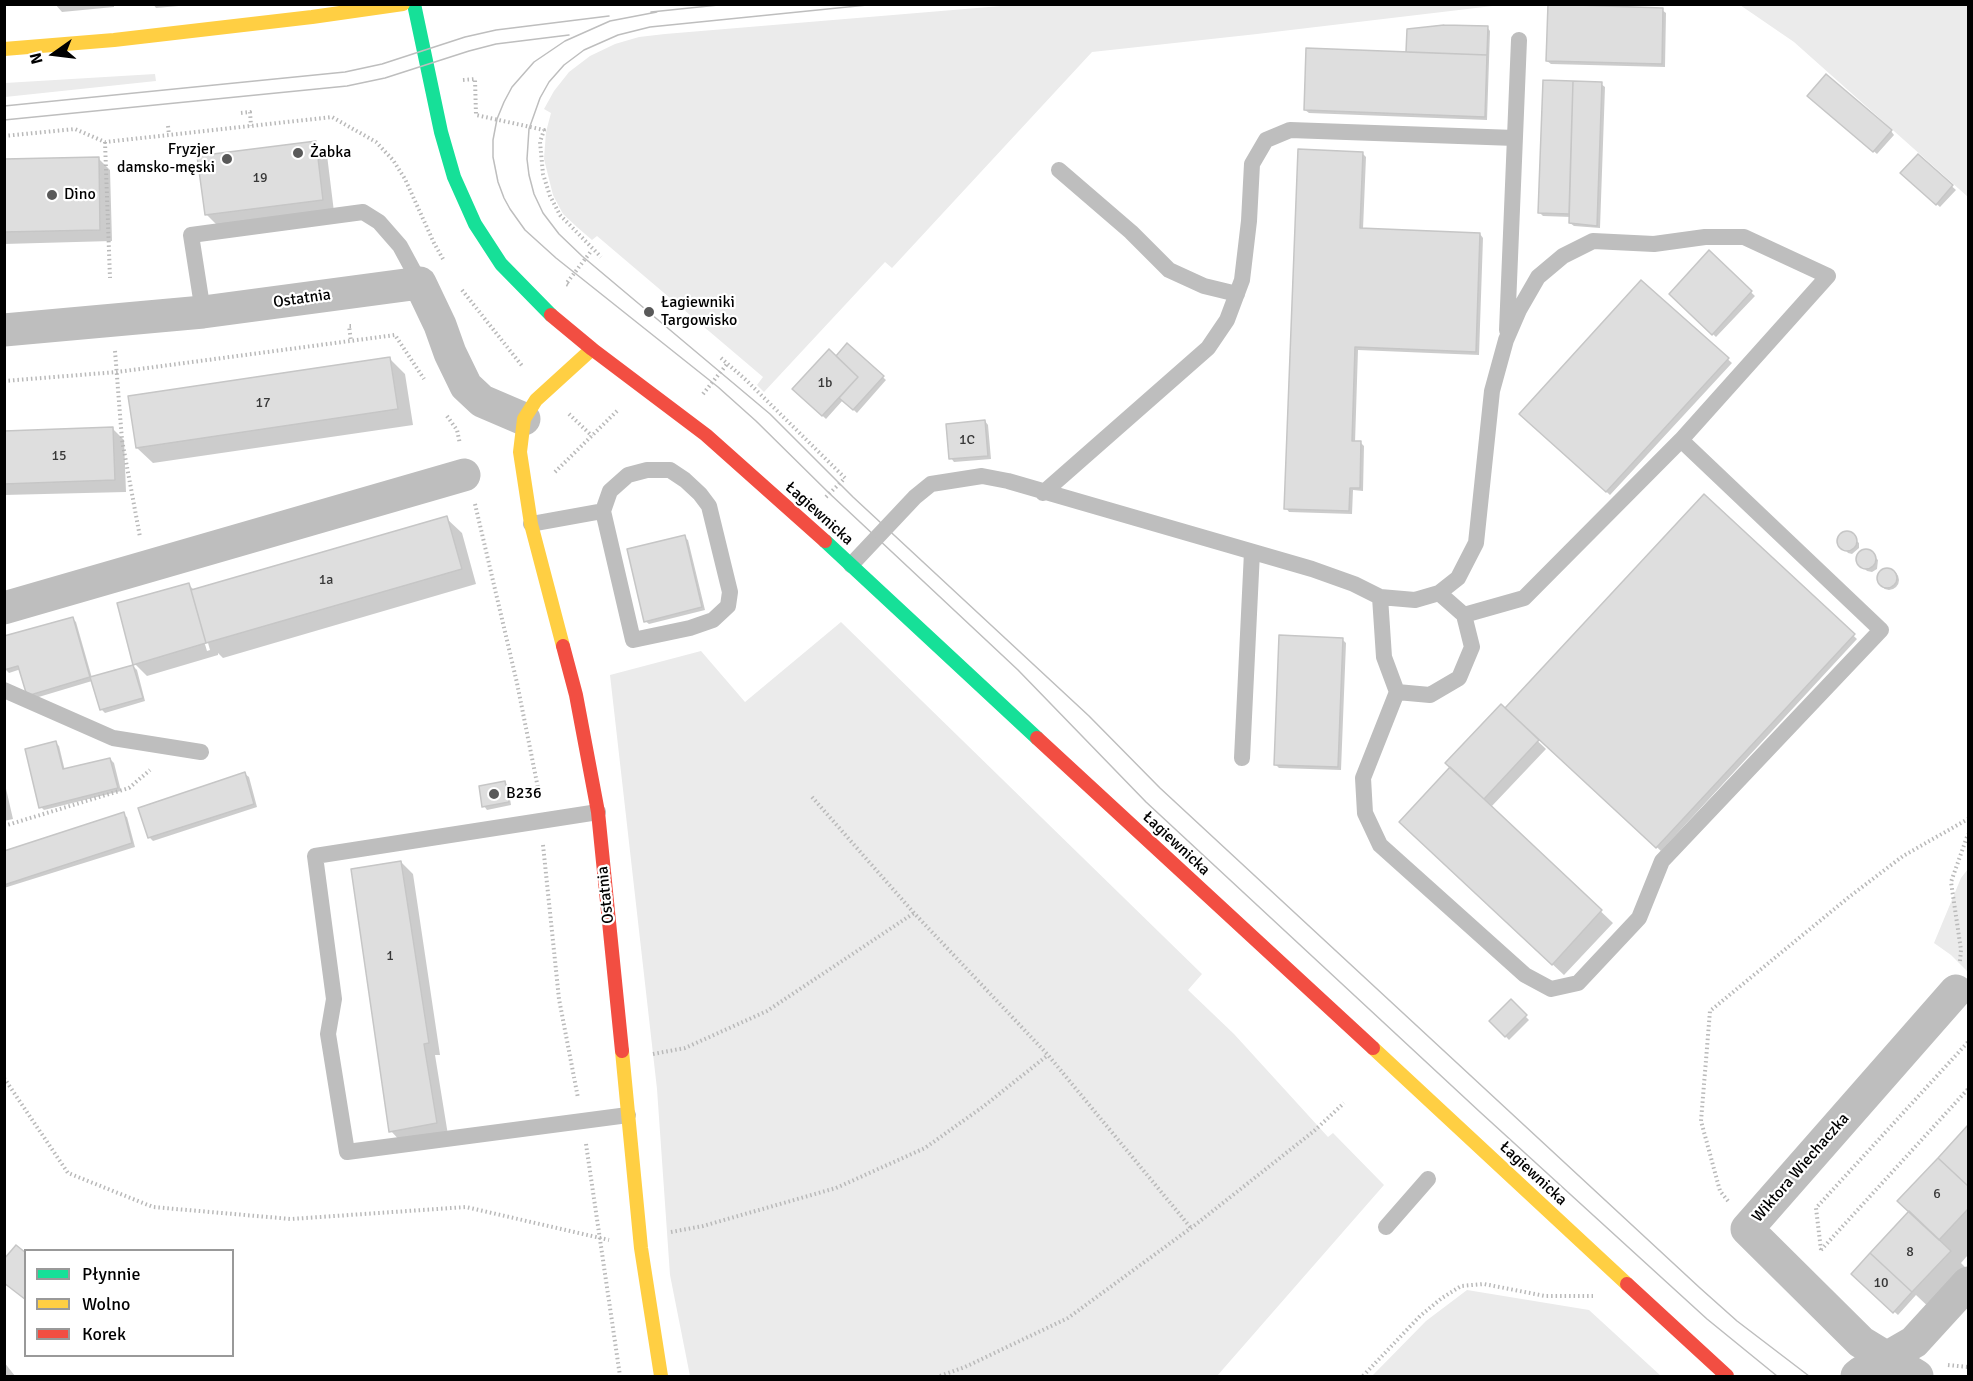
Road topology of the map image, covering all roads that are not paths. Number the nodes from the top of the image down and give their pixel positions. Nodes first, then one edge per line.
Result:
1 (403, 4) edge
2 (414, 4) edge
3 (1519, 40) dead end
4 (4, 49) edge
5 (1515, 138) junction
6 (1059, 170) dead end
7 (420, 283) junction
8 (1237, 294) junction
9 (203, 312) junction
10 (4, 330) edge
11 (1506, 340) junction
12 (592, 349) junction
13 (524, 419) junction
14 (1682, 440) junction
15 (466, 475) road end
16 (1043, 493) junction
17 (603, 511) junction
18 (531, 524) junction
19 (1252, 552) junction
20 (851, 565) junction
21 (1439, 593) junction
22 (1380, 597) junction
23 (4, 608) edge
24 (1464, 615) junction
25 (4, 690) edge
26 (1397, 692) junction
27 (201, 752) dead end
28 (1242, 758) dead end
29 (598, 812) junction
30 (1956, 991) road end
31 (628, 1114) junction
32 (1428, 1179) dead end
33 (1386, 1227) dead end
34 (1968, 1283) edge
35 (1886, 1357) junction
36 (661, 1377) edge
37 (1727, 1377) edge
38 (1857, 1377) edge
39 (1917, 1377) edge

1 - 4 street
2 - 12 street
3 - 5 lane
5 - 8 lane
5 - 11 lane
6 - 8 lane
7 - 9 street, Ostatnia
7 - 9 lane
7 - 13 street
8 - 16 lane
9 - 10 street, Ostatnia
11 - 14 lane
11 - 21 lane
12 - 13 street, Ostatnia
12 - 20 street, Łagiewnicka
13 - 18 street, Ostatnia
14 - 24 lane
14 - 26 lane
15 - 23 street
16 - 19 lane
16 - 20 lane
17 - 17 lane
17 - 18 lane
18 - 29 street, Ostatnia
19 - 22 lane
19 - 28 lane
20 - 37 street, Łagiewnicka
21 - 22 lane
21 - 24 lane
22 - 26 lane
24 - 26 lane
25 - 27 lane
29 - 31 street, Ostatnia
29 - 31 lane
30 - 35 street, Wiktora Wiechaczka
31 - 36 street, Ostatnia
32 - 33 lane
34 - 35 street
35 - 38 street
35 - 39 street, Wiktora Wiechaczka

